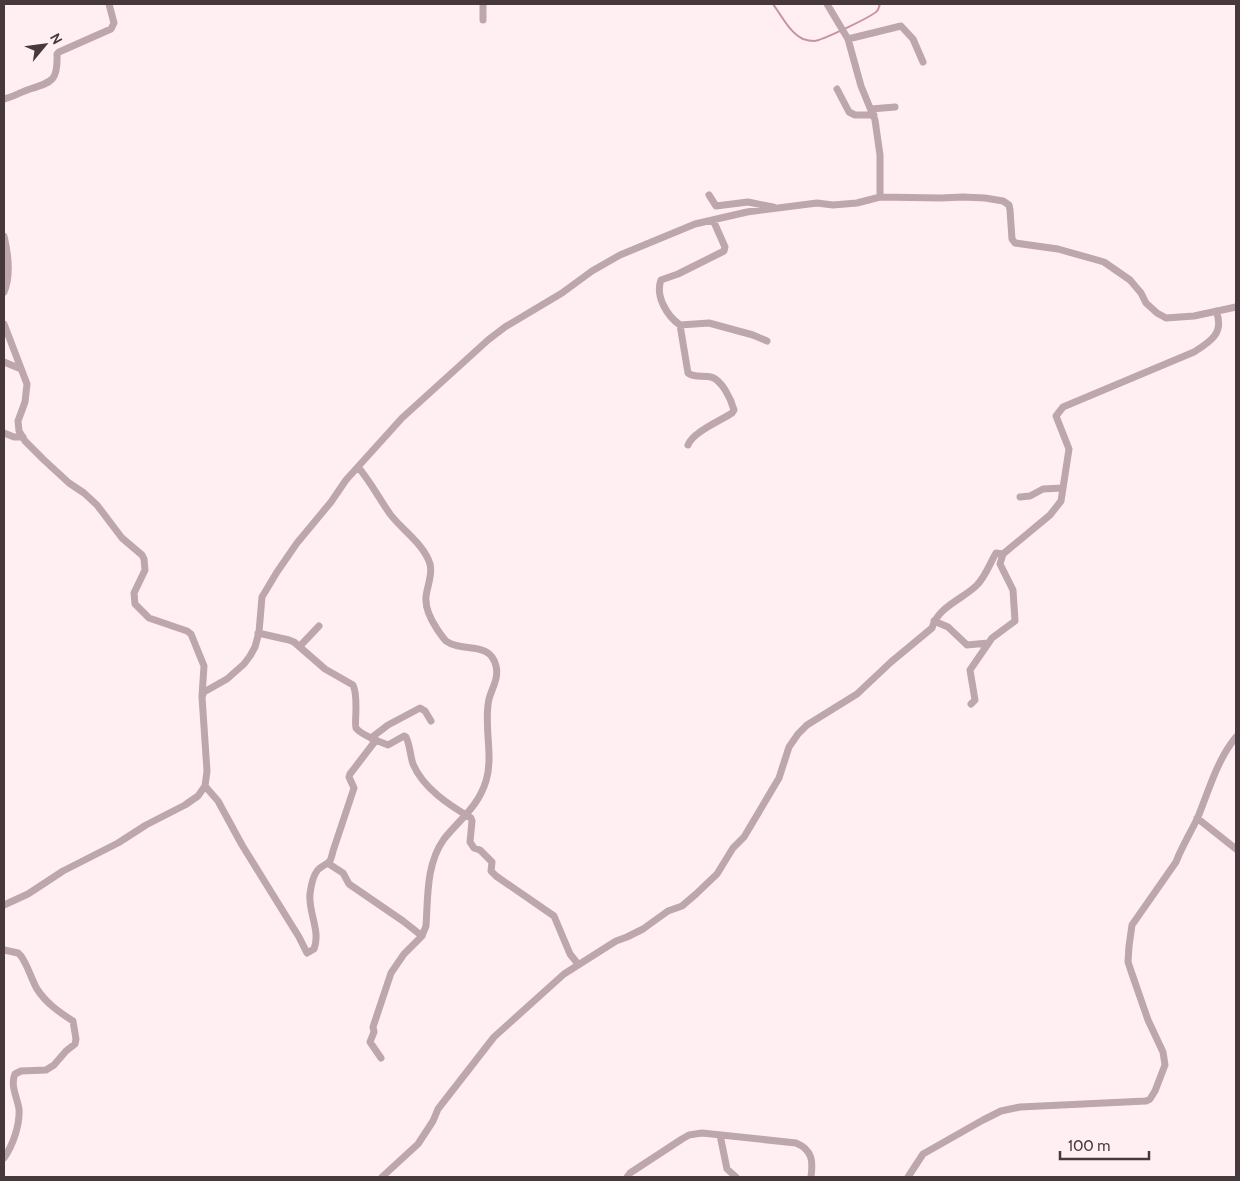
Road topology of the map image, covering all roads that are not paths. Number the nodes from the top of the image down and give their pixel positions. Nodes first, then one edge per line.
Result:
1 (109, 4) edge
2 (482, 4) edge
3 (827, 4) edge
4 (483, 20) dead end
5 (848, 39) junction
6 (923, 62) dead end
7 (837, 89) dead end
8 (4, 99) edge
9 (896, 107) dead end
10 (872, 112) junction
11 (709, 195) dead end
12 (880, 197) junction
13 (775, 208) junction
14 (713, 220) junction
15 (4, 236) edge
16 (4, 292) edge
17 (1236, 307) edge
18 (1216, 312) junction
19 (4, 324) edge
20 (680, 325) junction
21 (767, 341) dead end
22 (4, 362) edge
23 (21, 369) junction
24 (4, 433) edge
25 (23, 437) junction
26 (688, 445) dead end
27 (358, 467) junction
28 (1063, 488) junction
29 (1020, 497) dead end
30 (1003, 554) junction
31 (934, 621) junction
32 (319, 626) dead end
33 (258, 633) junction
34 (988, 643) junction
35 (300, 646) junction
36 (202, 697) junction
37 (971, 704) dead end
38 (431, 721) dead end
39 (1236, 737) edge
40 (373, 739) junction
41 (204, 786) junction
42 (466, 816) junction
43 (1197, 818) junction
44 (1236, 849) edge
45 (329, 864) junction
46 (4, 905) edge
47 (422, 936) junction
48 (4, 950) edge
49 (578, 964) junction
50 (381, 1058) dead end
51 (720, 1135) junction
52 (4, 1158) edge
53 (382, 1177) edge
54 (627, 1177) edge
55 (736, 1177) edge
56 (811, 1177) edge
57 (908, 1177) edge

1 - 8 street
2 - 4 street
3 - 5 street
5 - 6 street
5 - 10 street
7 - 10 street
9 - 10 street
10 - 12 street
11 - 13 street
12 - 13 street
12 - 18 street
13 - 14 street
14 - 20 street
14 - 27 street
15 - 16 street
17 - 18 street
18 - 28 street
19 - 23 street
20 - 21 street
20 - 26 street
22 - 23 street
23 - 25 street
24 - 25 street
25 - 36 street
27 - 33 street
27 - 42 street
28 - 29 street
28 - 30 street
30 - 31 street
30 - 34 street
31 - 34 street
31 - 49 street
32 - 35 street
33 - 35 street
33 - 36 street
34 - 37 street
35 - 40 street
36 - 41 street
38 - 40 street
39 - 43 street
40 - 42 street
40 - 45 street
41 - 45 street
41 - 46 street
42 - 47 street
42 - 49 street
43 - 44 street
43 - 57 street
45 - 47 street
47 - 50 street
48 - 52 street
49 - 53 street
51 - 54 street
51 - 55 street
51 - 56 street

